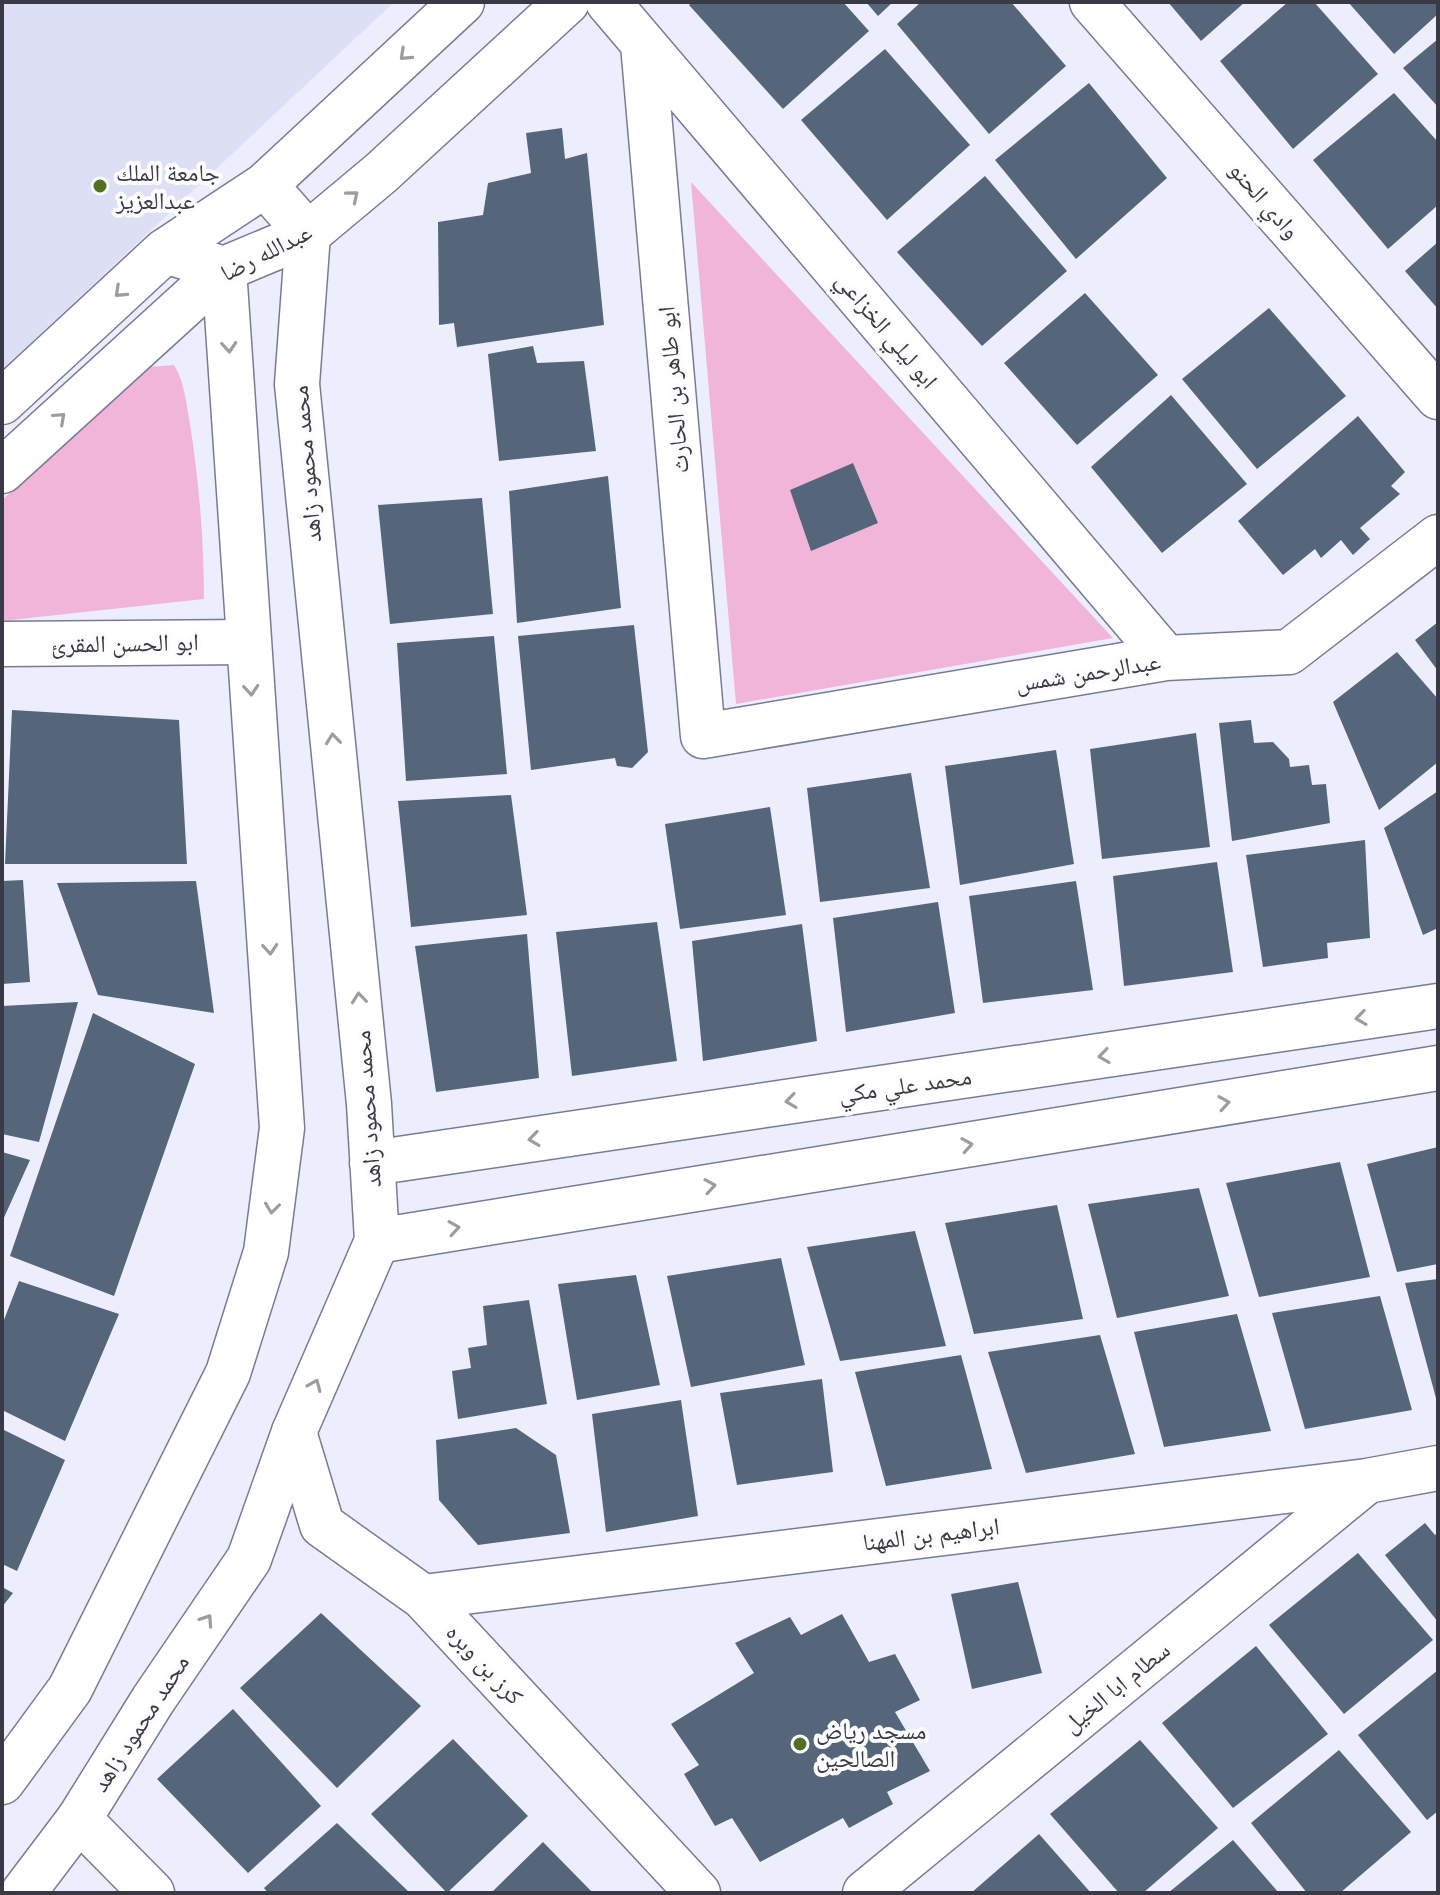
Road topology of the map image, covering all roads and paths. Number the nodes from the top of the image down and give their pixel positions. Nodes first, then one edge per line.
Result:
1 (462, 2) edge
2 (567, 2) edge
3 (608, 2) edge
4 (1092, 2) edge
5 (643, 44) junction
6 (265, 185) junction
7 (308, 234) junction
8 (165, 251) junction
9 (224, 269) junction
10 (1438, 397) edge
11 (2, 402) edge
12 (2, 471) edge
13 (1438, 537) edge
14 (248, 642) junction
15 (2, 644) edge
16 (1166, 658) junction
17 (703, 736) joint
18 (1438, 1006) edge
19 (1438, 1068) edge
20 (372, 1163) junction
21 (377, 1241) junction
22 (294, 1432) junction
23 (1438, 1468) edge
24 (1367, 1481) junction
25 (423, 1597) junction
26 (2, 1782) edge
27 (79, 1819) junction
28 (23, 1893) edge
29 (152, 1893) edge
30 (698, 1893) edge
31 (865, 1893) edge

1 -> 6 street
7 -> 2 street, عبدالله رضا
3 - 5 street, ابو ليلي الخزاعي
4 - 10 street, وادي الحنو
5 - 16 street, ابو ليلي الخزاعي
5 - 17 street, ابو طاهر بن الحارث
6 - 7 street
6 - 8 street
7 - 9 street, عبدالله رضا
20 -> 7 street, محمد محمود زاهد
8 - 9 street
8 -> 11 street
12 -> 9 street, عبدالله رضا
9 -> 14 street
13 - 16 street, عبدالرحمن شمس
14 - 15 street, ابو الحسن المقرئ
14 -> 26 street
16 - 17 street, عبدالرحمن شمس
18 -> 20 street, محمد علي مكي
21 -> 19 street
20 - 21 street, محمد محمود زاهد
22 -> 21 street, محمد محمود زاهد
22 - 25 street, كرز بن وبره
27 -> 22 street, محمد محمود زاهد
23 - 24 street, ابراهيم بن المهنا
24 - 25 street, ابراهيم بن المهنا
24 - 31 street, سطام ابا الخيل
25 - 30 street, كرز بن وبره
27 - 28 street, محمد محمود زاهد
27 - 29 street

